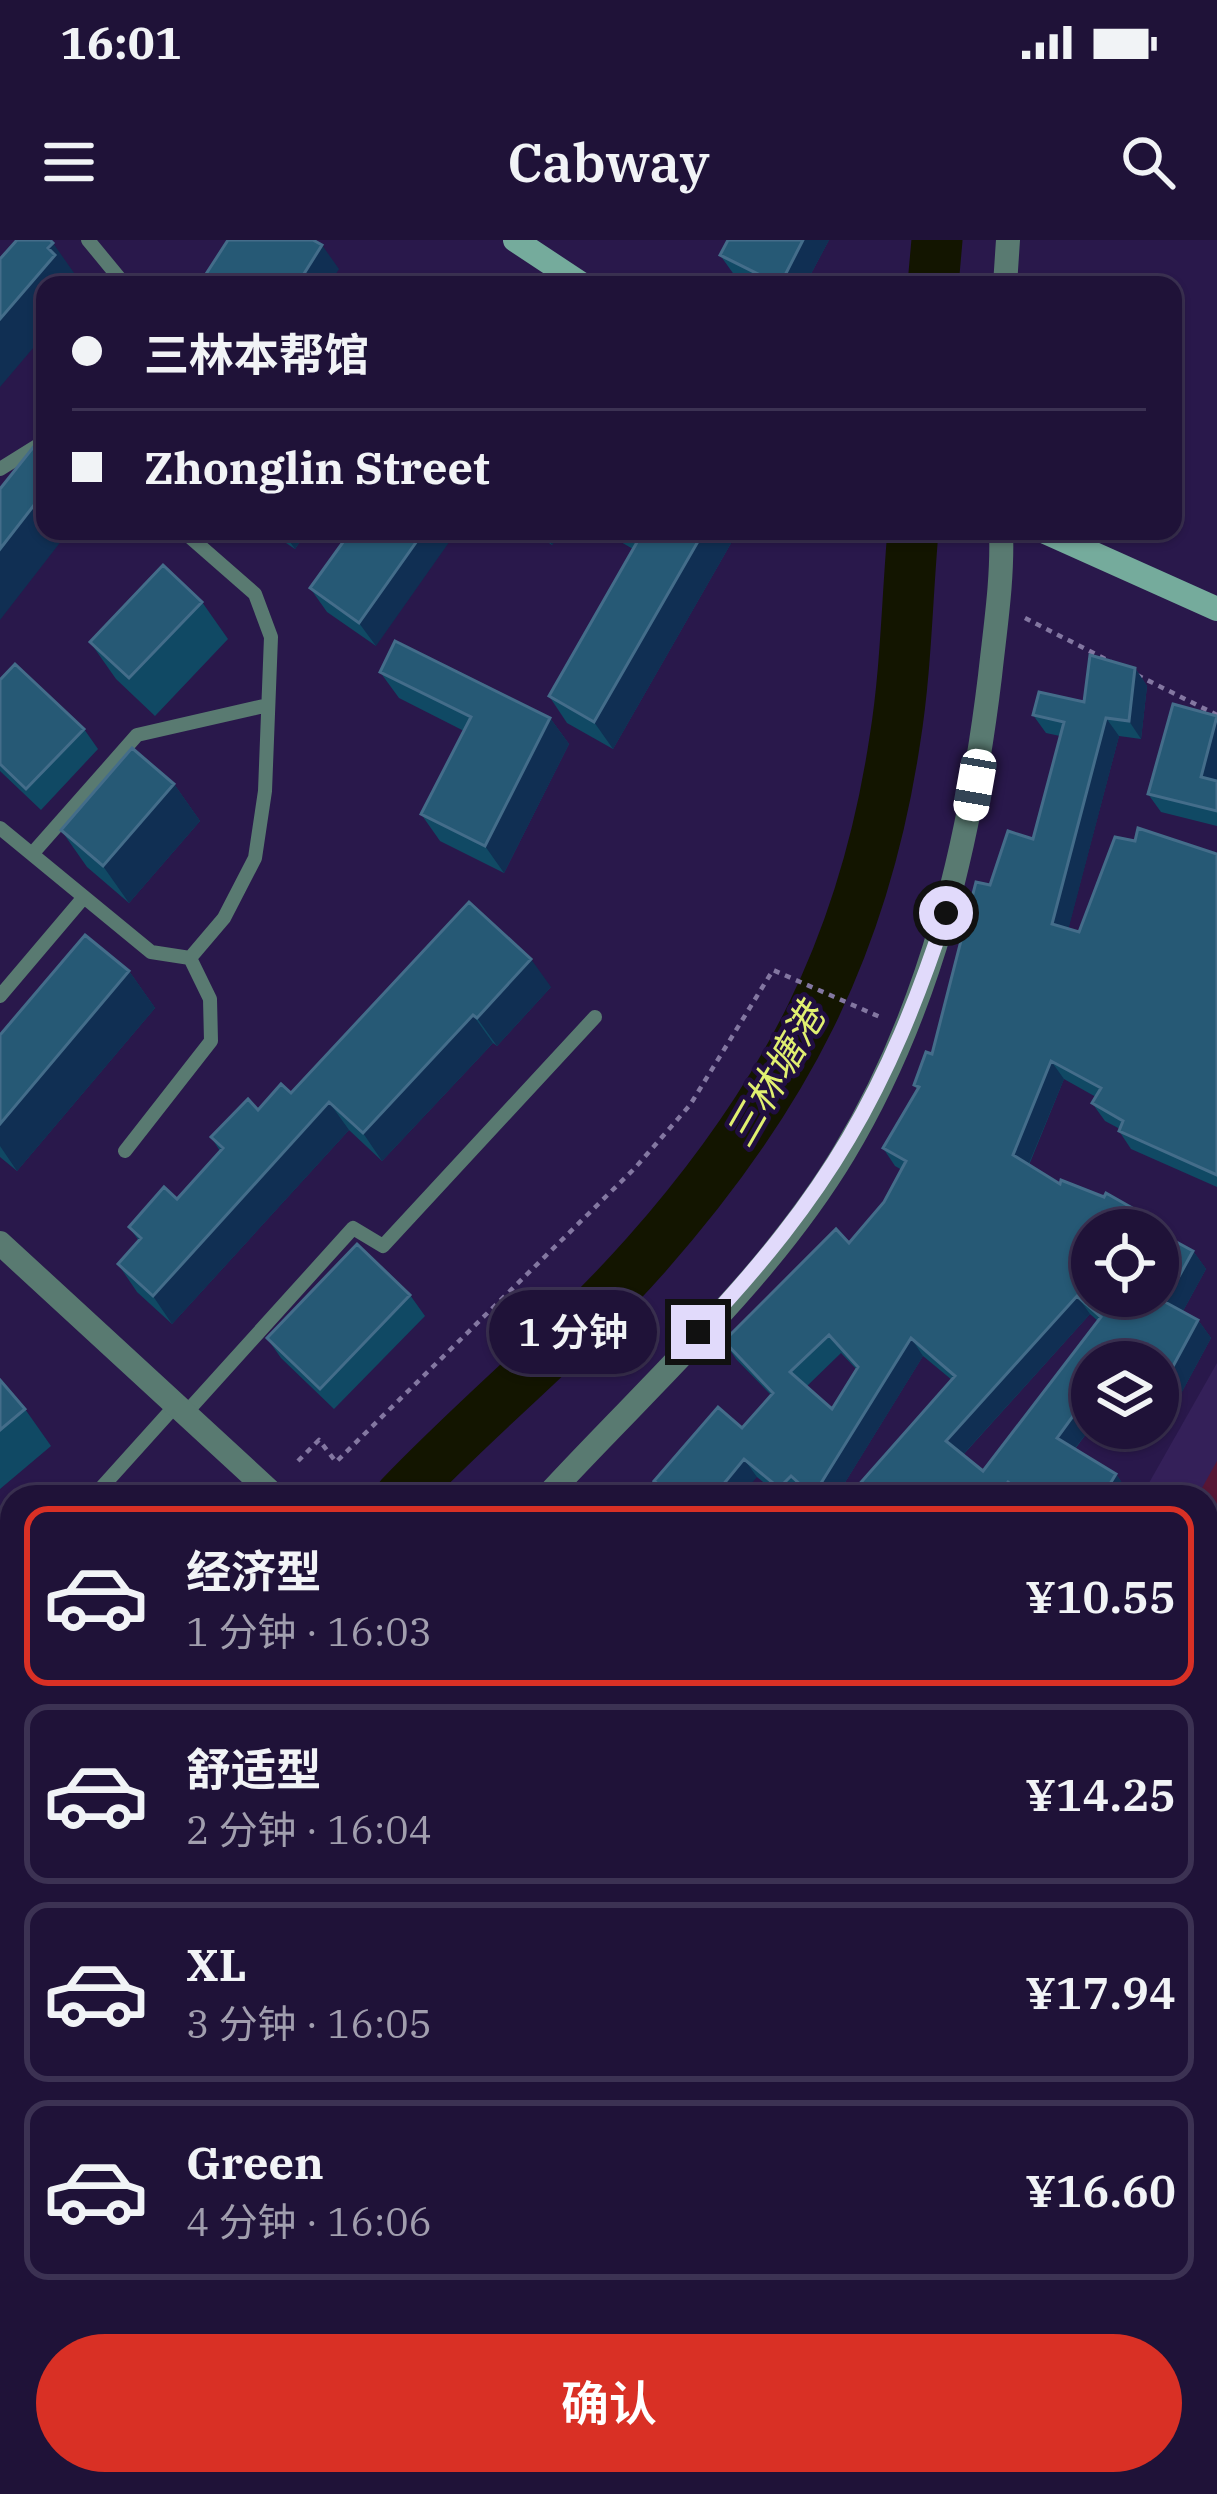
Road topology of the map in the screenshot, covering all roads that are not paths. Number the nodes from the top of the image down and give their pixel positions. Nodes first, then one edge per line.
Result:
1 (88, 240) edge
2 (515, 240) edge
3 (1008, 240) edge
4 (118, 276) edge
5 (570, 276) edge
6 (1006, 276) edge
7 (36, 447) edge
8 (0, 469) edge
9 (193, 540) edge
10 (1000, 540) edge
11 (1063, 540) edge
12 (1217, 609) edge
13 (268, 705) junction
14 (0, 828) edge
15 (32, 854) junction
16 (84, 897) junction
17 (190, 958) junction
18 (0, 996) edge
19 (595, 1017) dead end
20 (125, 1151) dead end
21 (0, 1243) edge
22 (179, 1411) junction
23 (105, 1485) edge
24 (262, 1485) edge
25 (557, 1485) edge

1 - 4 lane
2 - 5 main road
3 - 6 street
7 - 8 lane
9 - 13 lane
10 - 25 street
11 - 12 main road
13 - 15 lane
13 - 17 lane
14 - 15 lane
15 - 16 lane
16 - 17 lane
16 - 18 lane
17 - 20 lane
19 - 22 lane
21 - 22 street
22 - 23 lane
22 - 24 street

